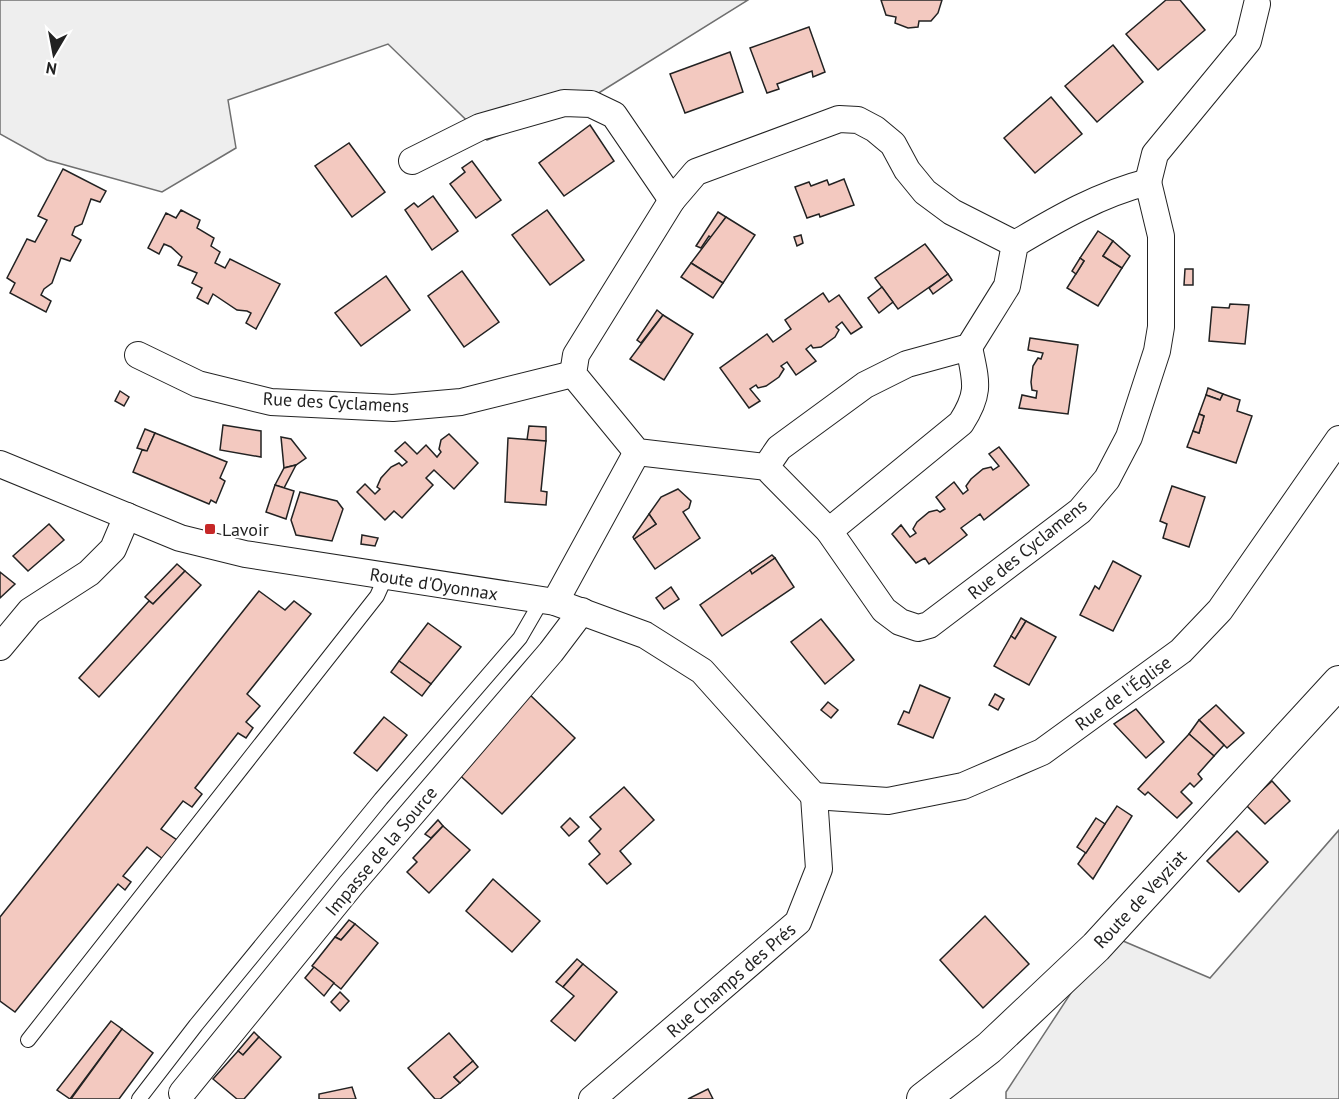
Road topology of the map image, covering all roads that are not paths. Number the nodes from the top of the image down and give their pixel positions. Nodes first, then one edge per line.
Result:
1 (1257, 4) dead end
2 (412, 161) dead end
3 (1148, 182) junction
4 (672, 200) junction
5 (1015, 244) junction
6 (969, 347) junction
7 (138, 355) dead end
8 (573, 374) junction
9 (1339, 439) edge
10 (637, 452) junction
11 (0, 464) edge
12 (766, 467) junction
13 (128, 516) junction
14 (829, 531) junction
15 (386, 576) junction
16 (548, 601) junction
17 (582, 611) junction
18 (0, 647) edge
19 (1339, 682) edge
20 (814, 796) junction
21 (28, 1040) dead end
22 (182, 1093) dead end
23 (139, 1099) edge
24 (592, 1099) edge
25 (923, 1099) edge

1 - 3 street, Rue des Cyclamens
2 - 4 street
3 - 5 street
3 - 14 street, Rue des Cyclamens
4 - 5 street
4 - 8 street
5 - 6 street
6 - 12 street
6 - 14 street
7 - 8 street, Rue des Cyclamens
8 - 10 street
9 - 20 street, Rue de l'Église
10 - 12 street
10 - 16 street
11 - 13 street, Route d'Oyonnax
12 - 14 street, Rue des Cyclamens
13 - 15 street, Route d'Oyonnax
13 - 18 street
15 - 16 street, Route d'Oyonnax
15 - 21 lane
16 - 17 street, Route d'Oyonnax
16 - 23 lane
17 - 20 street, Route d'Oyonnax
17 - 22 street, Impasse de la Source
19 - 25 street, Route de Veyziat
20 - 24 street, Rue Champs des Prés

